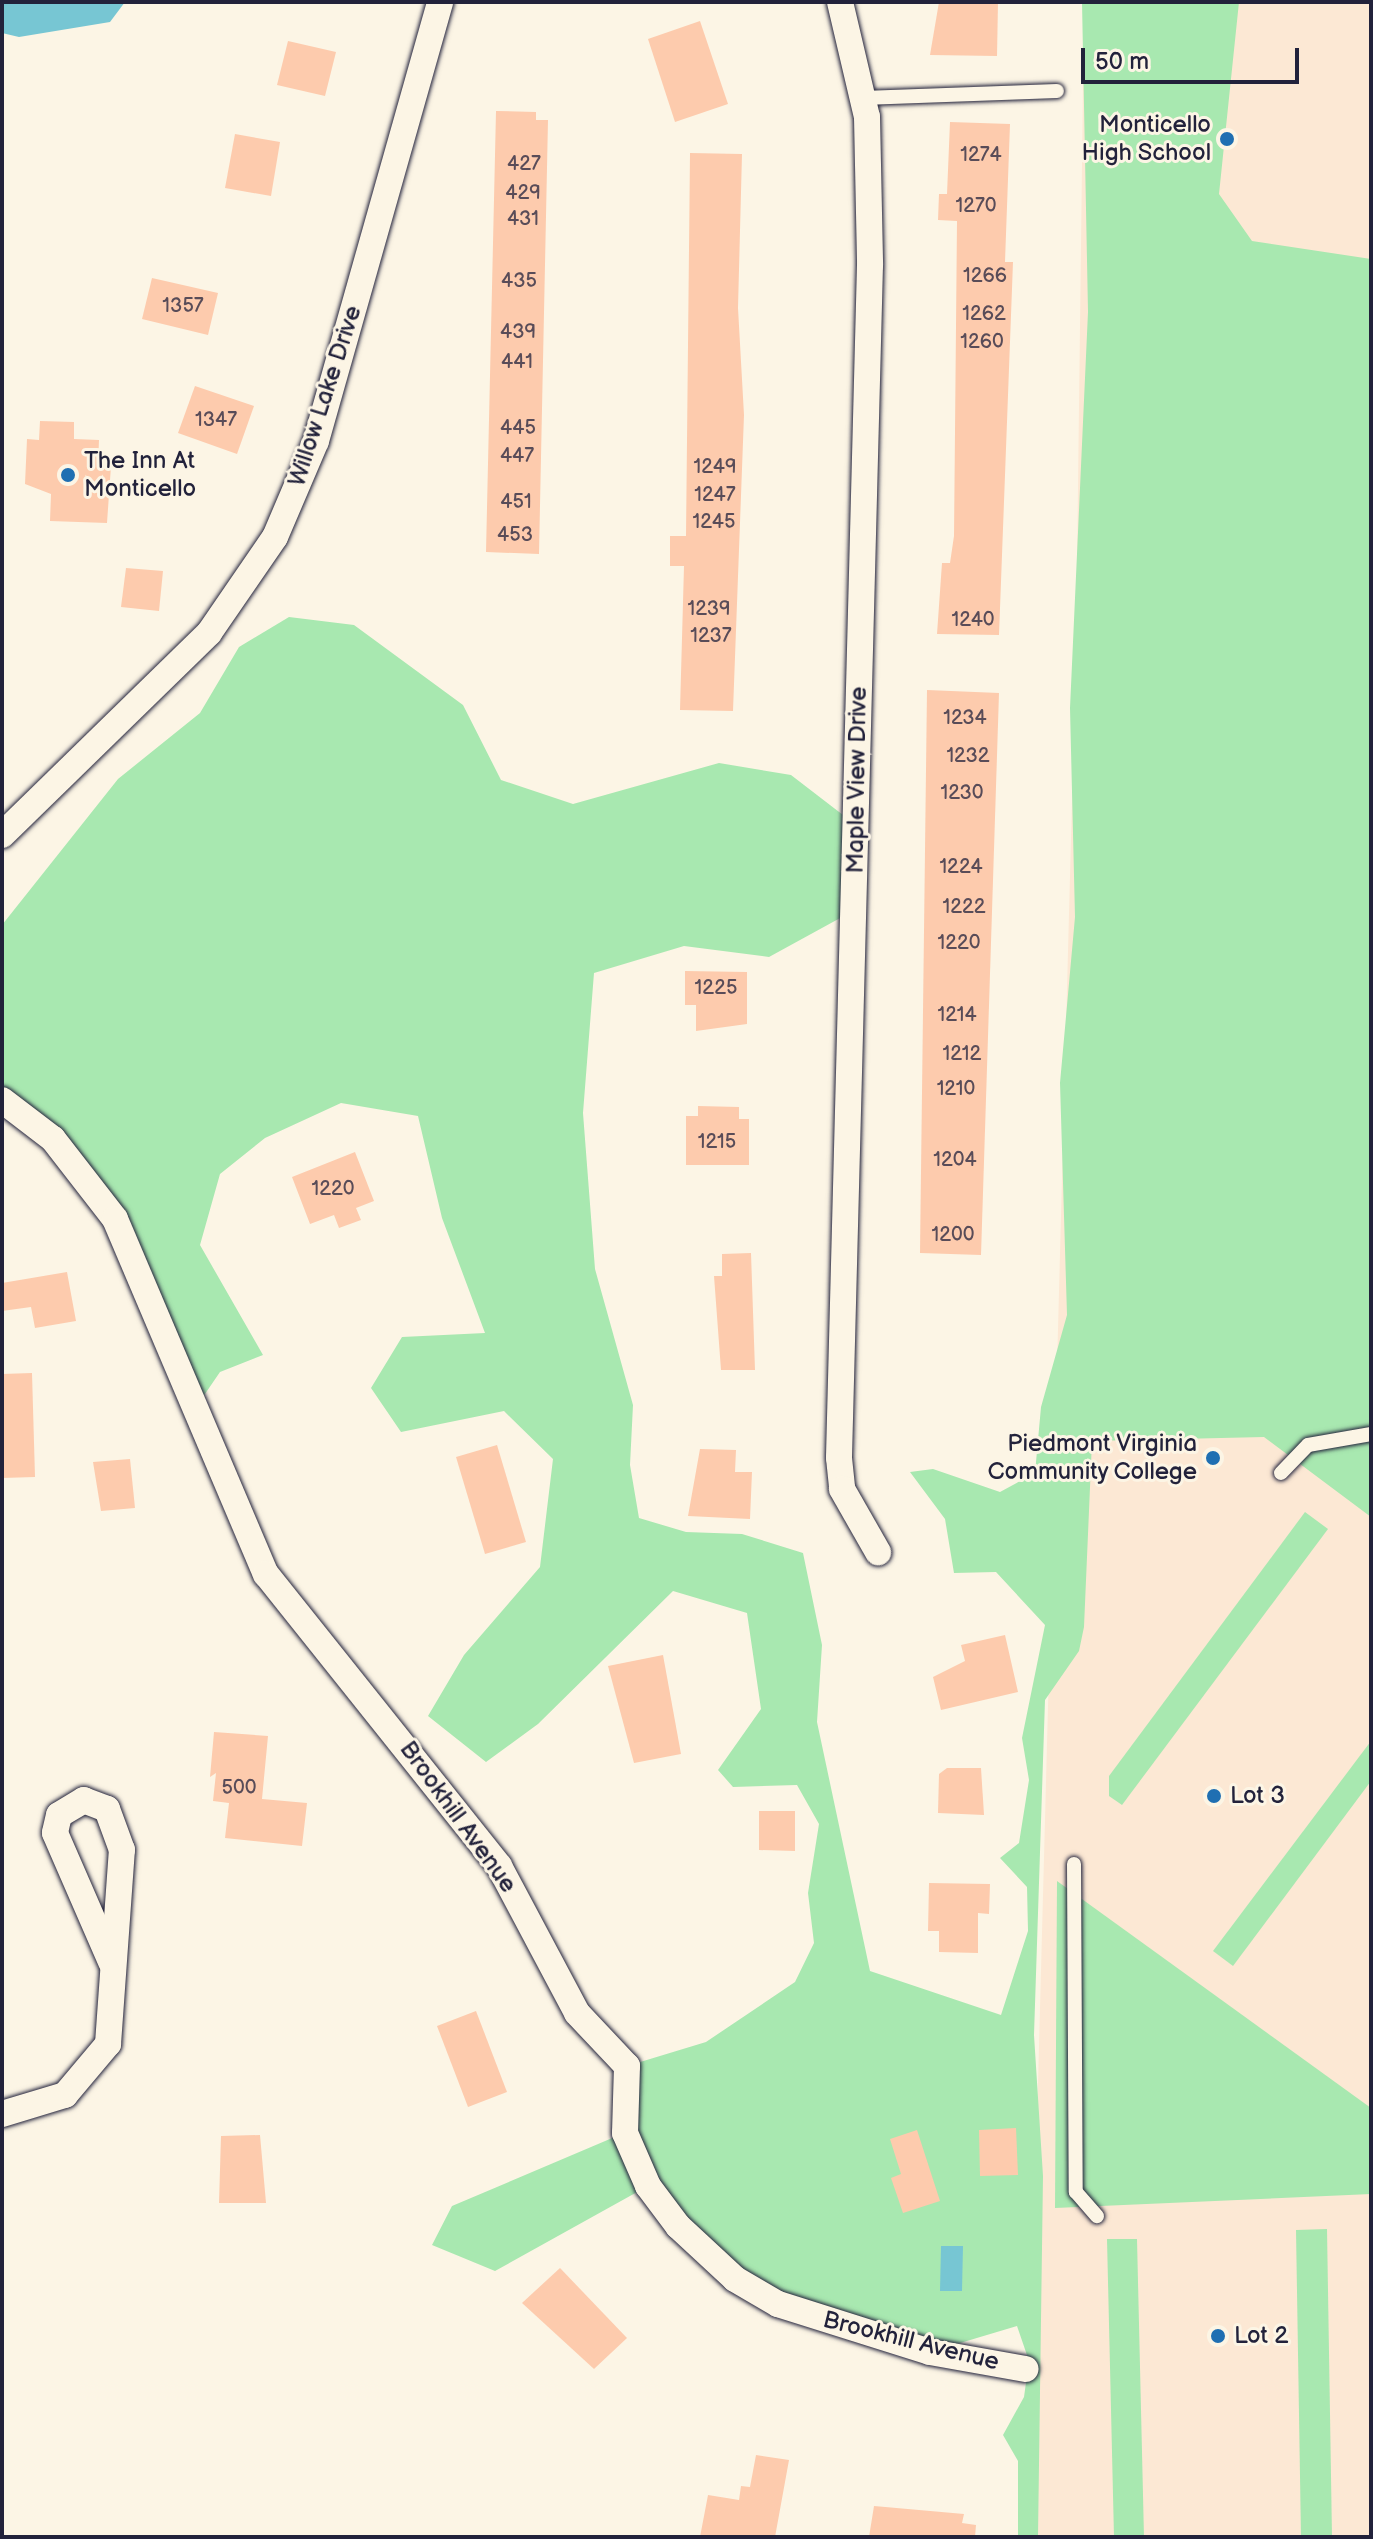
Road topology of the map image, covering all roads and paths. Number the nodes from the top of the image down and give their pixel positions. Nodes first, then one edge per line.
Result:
1 (440, 2) edge
2 (840, 2) edge
3 (1057, 91) dead end
4 (863, 98) junction
5 (2, 835) edge
6 (2, 1100) edge
7 (1371, 1434) edge
8 (1281, 1473) dead end
9 (878, 1552) dead end
10 (1074, 1864) dead end
11 (111, 1962) junction
12 (2, 2114) edge
13 (1097, 2216) dead end
14 (1025, 2369) dead end

1 - 5 street, Willow Lake Drive
2 - 4 street, Maple View Drive
3 - 4 lane
4 - 9 street, Maple View Drive
6 - 14 street, Brookhill Avenue
7 - 8 lane
10 - 13 lane
11 - 11 street
11 - 12 street

